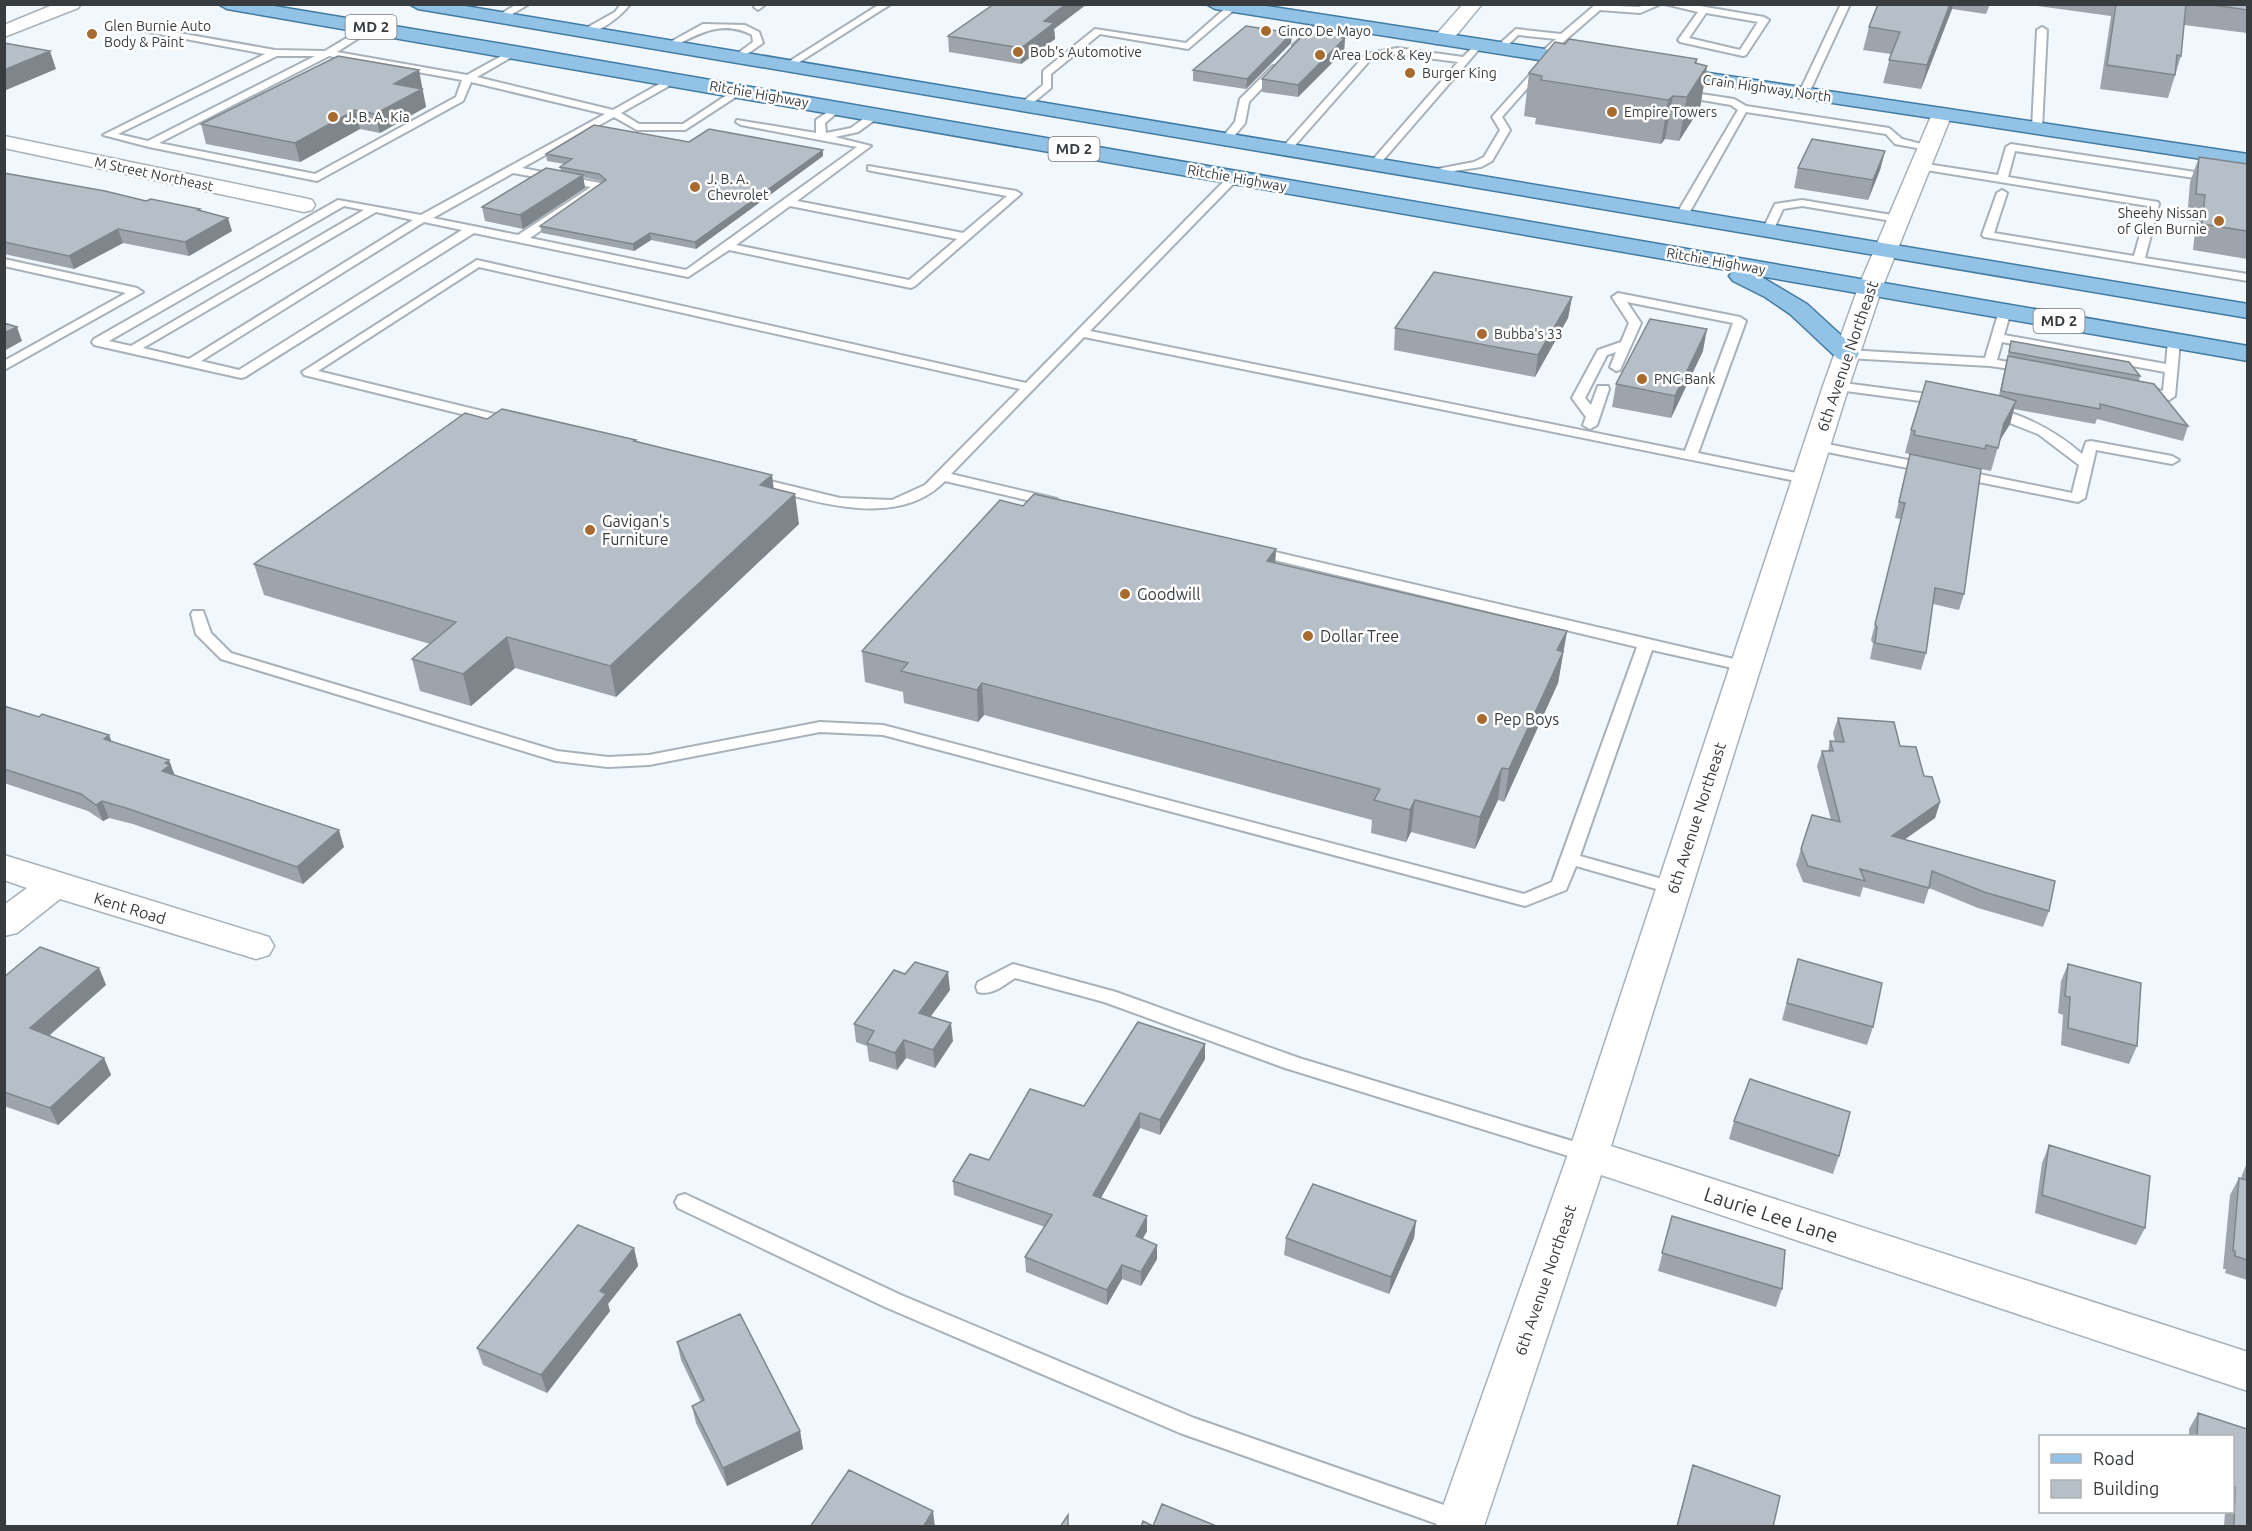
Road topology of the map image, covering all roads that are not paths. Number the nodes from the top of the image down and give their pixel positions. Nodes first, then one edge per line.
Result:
1 (72, 4) edge
2 (227, 4) edge
3 (418, 4) edge
4 (525, 4) edge
5 (626, 4) edge
6 (887, 4) edge
7 (1473, 4) edge
8 (1658, 4) edge
9 (1669, 4) edge
10 (1846, 4) edge
11 (1223, 6) edge
12 (463, 8) edge
13 (1704, 10) junction
14 (499, 18) junction
15 (739, 18) dead end
16 (1325, 22) junction
17 (724, 26) junction
18 (370, 27) junction
19 (148, 29) dead end
20 (2042, 30) dead end
21 (4, 32) edge
22 (584, 33) junction
23 (1563, 37) junction
24 (1442, 40) junction
25 (668, 46) junction
26 (1500, 48) junction
27 (275, 52) junction
28 (514, 52) junction
29 (1472, 52) junction
30 (328, 53) junction
31 (1543, 55) junction
32 (737, 58) junction
33 (1611, 65) edge
34 (787, 66) junction
35 (1645, 70) edge
36 (1561, 75) edge
37 (468, 78) junction
38 (673, 80) junction
39 (739, 91) junction
40 (1665, 91) edge
41 (1804, 93) junction
42 (1024, 105) junction
43 (838, 108) junction
44 (1743, 109) junction
45 (614, 113) junction
46 (1942, 114) junction
47 (875, 115) junction
48 (741, 122) dead end
49 (2037, 128) junction
50 (821, 137) junction
51 (1226, 139) junction
52 (4, 142) edge
53 (149, 144) junction
54 (1286, 149) junction
55 (1924, 156) junction
56 (2247, 160) edge
57 (1374, 164) junction
58 (872, 168) dead end
59 (515, 170) junction
60 (1431, 173) junction
61 (1234, 177) junction
62 (2002, 179) junction
63 (2247, 183) edge
64 (2002, 193) dead end
65 (787, 202) junction
66 (304, 205) dead end
67 (374, 209) junction
68 (1682, 215) junction
69 (422, 219) junction
70 (1898, 219) junction
71 (472, 229) junction
72 (1769, 229) junction
73 (965, 237) junction
74 (520, 239) junction
75 (727, 246) junction
76 (1886, 249) junction
77 (1698, 258) junction
78 (2139, 260) junction
79 (4, 262) edge
80 (2247, 278) edge
81 (1870, 288) junction
82 (2005, 311) junction
83 (2247, 311) edge
84 (1082, 333) junction
85 (1997, 337) junction
86 (2174, 341) junction
87 (1627, 344) junction
88 (2055, 348) junction
89 (132, 350) junction
90 (2247, 354) edge
91 (2103, 356) junction
92 (1990, 362) junction
93 (190, 363) junction
94 (4, 366) edge
95 (1616, 368) dead end
96 (2171, 369) junction
97 (1841, 370) junction
98 (2102, 374) edge
99 (1029, 387) junction
100 (2124, 387) edge
101 (1603, 389) dead end
102 (1958, 403) edge
103 (1978, 407) edge
104 (1593, 417) junction
105 (526, 426) edge
106 (1586, 435) junction
107 (1690, 456) junction
108 (2172, 460) dead end
109 (1811, 463) junction
110 (2086, 464) junction
111 (942, 476) junction
112 (739, 478) edge
113 (1069, 506) edge
114 (1244, 548) edge
115 (198, 614) dead end
116 (1646, 644) junction
117 (1746, 666) junction
118 (1570, 859) junction
119 (4, 867) edge
120 (55, 885) junction
121 (1674, 888) junction
122 (4, 924) edge
123 (256, 946) dead end
124 (985, 987) dead end
125 (1588, 1154) junction
126 (685, 1202) dead end
127 (2247, 1372) edge
128 (1461, 1524) edge

1 - 21 street
2 - 18 main road, Ritchie Highway / MD 2
3 - 12 main road, Ritchie Highway / MD 2
4 - 14 lane
5 - 22 lane
6 - 34 lane
7 - 24 street
8 - 23 lane
9 - 13 lane
10 - 41 lane
11 - 16 main road
11 - 42 lane
12 - 14 main road, Ritchie Highway / MD 2
13 - 13 lane
14 - 22 main road, Ritchie Highway / MD 2
15 - 17 lane
16 - 24 main road
16 - 51 lane
17 - 25 lane
17 - 32 lane
18 - 28 main road, Ritchie Highway / MD 2
18 - 30 lane
19 - 27 lane
20 - 49 lane
22 - 25 main road, Ritchie Highway / MD 2
23 - 26 lane
23 - 31 lane
24 - 29 main road
25 - 32 main road, Ritchie Highway / MD 2
26 - 29 main road
26 - 31 main road
27 - 30 lane
27 - 53 lane
28 - 37 lane
28 - 38 main road, Ritchie Highway / MD 2
29 - 54 lane
29 - 57 lane
30 - 37 lane
30 - 53 lane
31 - 33 main road
32 - 34 main road, Ritchie Highway / MD 2
34 - 42 main road, Ritchie Highway / MD 2
35 - 41 main road, Crain Highway North
36 - 60 lane
37 - 45 lane
37 - 53 lane
38 - 39 main road, Ritchie Highway / MD 2
38 - 45 lane
39 - 43 main road, Ritchie Highway / MD 2
39 - 45 lane
40 - 44 lane
41 - 46 main road, Crain Highway North
42 - 51 main road, Ritchie Highway / MD 2
43 - 47 main road, Ritchie Highway / MD 2
43 - 50 lane
44 - 55 lane
44 - 68 lane
45 - 59 lane
46 - 49 main road, Crain Highway North
46 - 55 street, 6th Avenue Northeast
47 - 50 lane
47 - 61 main road, Ritchie Highway / MD 2
48 - 50 lane
49 - 56 main road, Crain Highway North
50 - 65 lane
51 - 54 main road, Ritchie Highway / MD 2
52 - 66 street, M Street Northeast
54 - 57 main road, Ritchie Highway / MD 2
55 - 62 lane
55 - 70 street, 6th Avenue Northeast
57 - 60 main road, Ritchie Highway / MD 2
58 - 73 lane
59 - 69 lane
59 - 74 lane
60 - 68 main road, Ritchie Highway / MD 2
61 - 77 main road, Ritchie Highway / MD 2
61 - 84 lane
62 - 63 lane
62 - 78 lane
64 - 78 lane
65 - 73 lane
65 - 75 lane
67 - 69 lane
67 - 89 lane
67 - 89 lane
68 - 72 main road, Ritchie Highway / MD 2
69 - 71 lane
69 - 93 lane
70 - 72 lane
70 - 76 street, 6th Avenue Northeast
71 - 74 lane
71 - 93 lane
72 - 76 main road, Ritchie Highway / MD 2
73 - 75 lane
74 - 75 lane
76 - 81 street, 6th Avenue Northeast
76 - 83 main road, Ritchie Highway / MD 2
77 - 81 main road, Ritchie Highway / MD 2
77 - 97 main road
78 - 80 lane
79 - 94 lane
81 - 82 main road, Ritchie Highway / MD 2
81 - 97 street, 6th Avenue Northeast
82 - 85 lane
82 - 86 main road, Ritchie Highway / MD 2
84 - 99 lane
84 - 106 lane
85 - 88 lane
85 - 92 lane
86 - 90 main road, Ritchie Highway / MD 2
86 - 96 lane
87 - 95 lane
87 - 104 lane
87 - 107 lane
88 - 91 lane
88 - 92 lane
89 - 93 lane
91 - 96 lane
91 - 98 lane
92 - 97 lane
96 - 100 lane
97 - 102 lane
97 - 109 street, 6th Avenue Northeast
99 - 105 lane
99 - 111 lane
101 - 104 lane
103 - 110 lane
104 - 106 lane
106 - 107 lane
107 - 109 lane
108 - 110 lane
109 - 110 lane
109 - 117 street, 6th Avenue Northeast
111 - 112 lane
111 - 113 lane
114 - 116 lane
115 - 118 lane
116 - 117 lane
116 - 118 lane
117 - 121 street, 6th Avenue Northeast
118 - 121 lane
119 - 120 street, Kent Road
120 - 122 street
120 - 123 street, Kent Road
121 - 125 street, 6th Avenue Northeast
124 - 125 lane, Laurie Lee Lane
125 - 127 street, Laurie Lee Lane
125 - 128 street, 6th Avenue Northeast
126 - 128 lane

